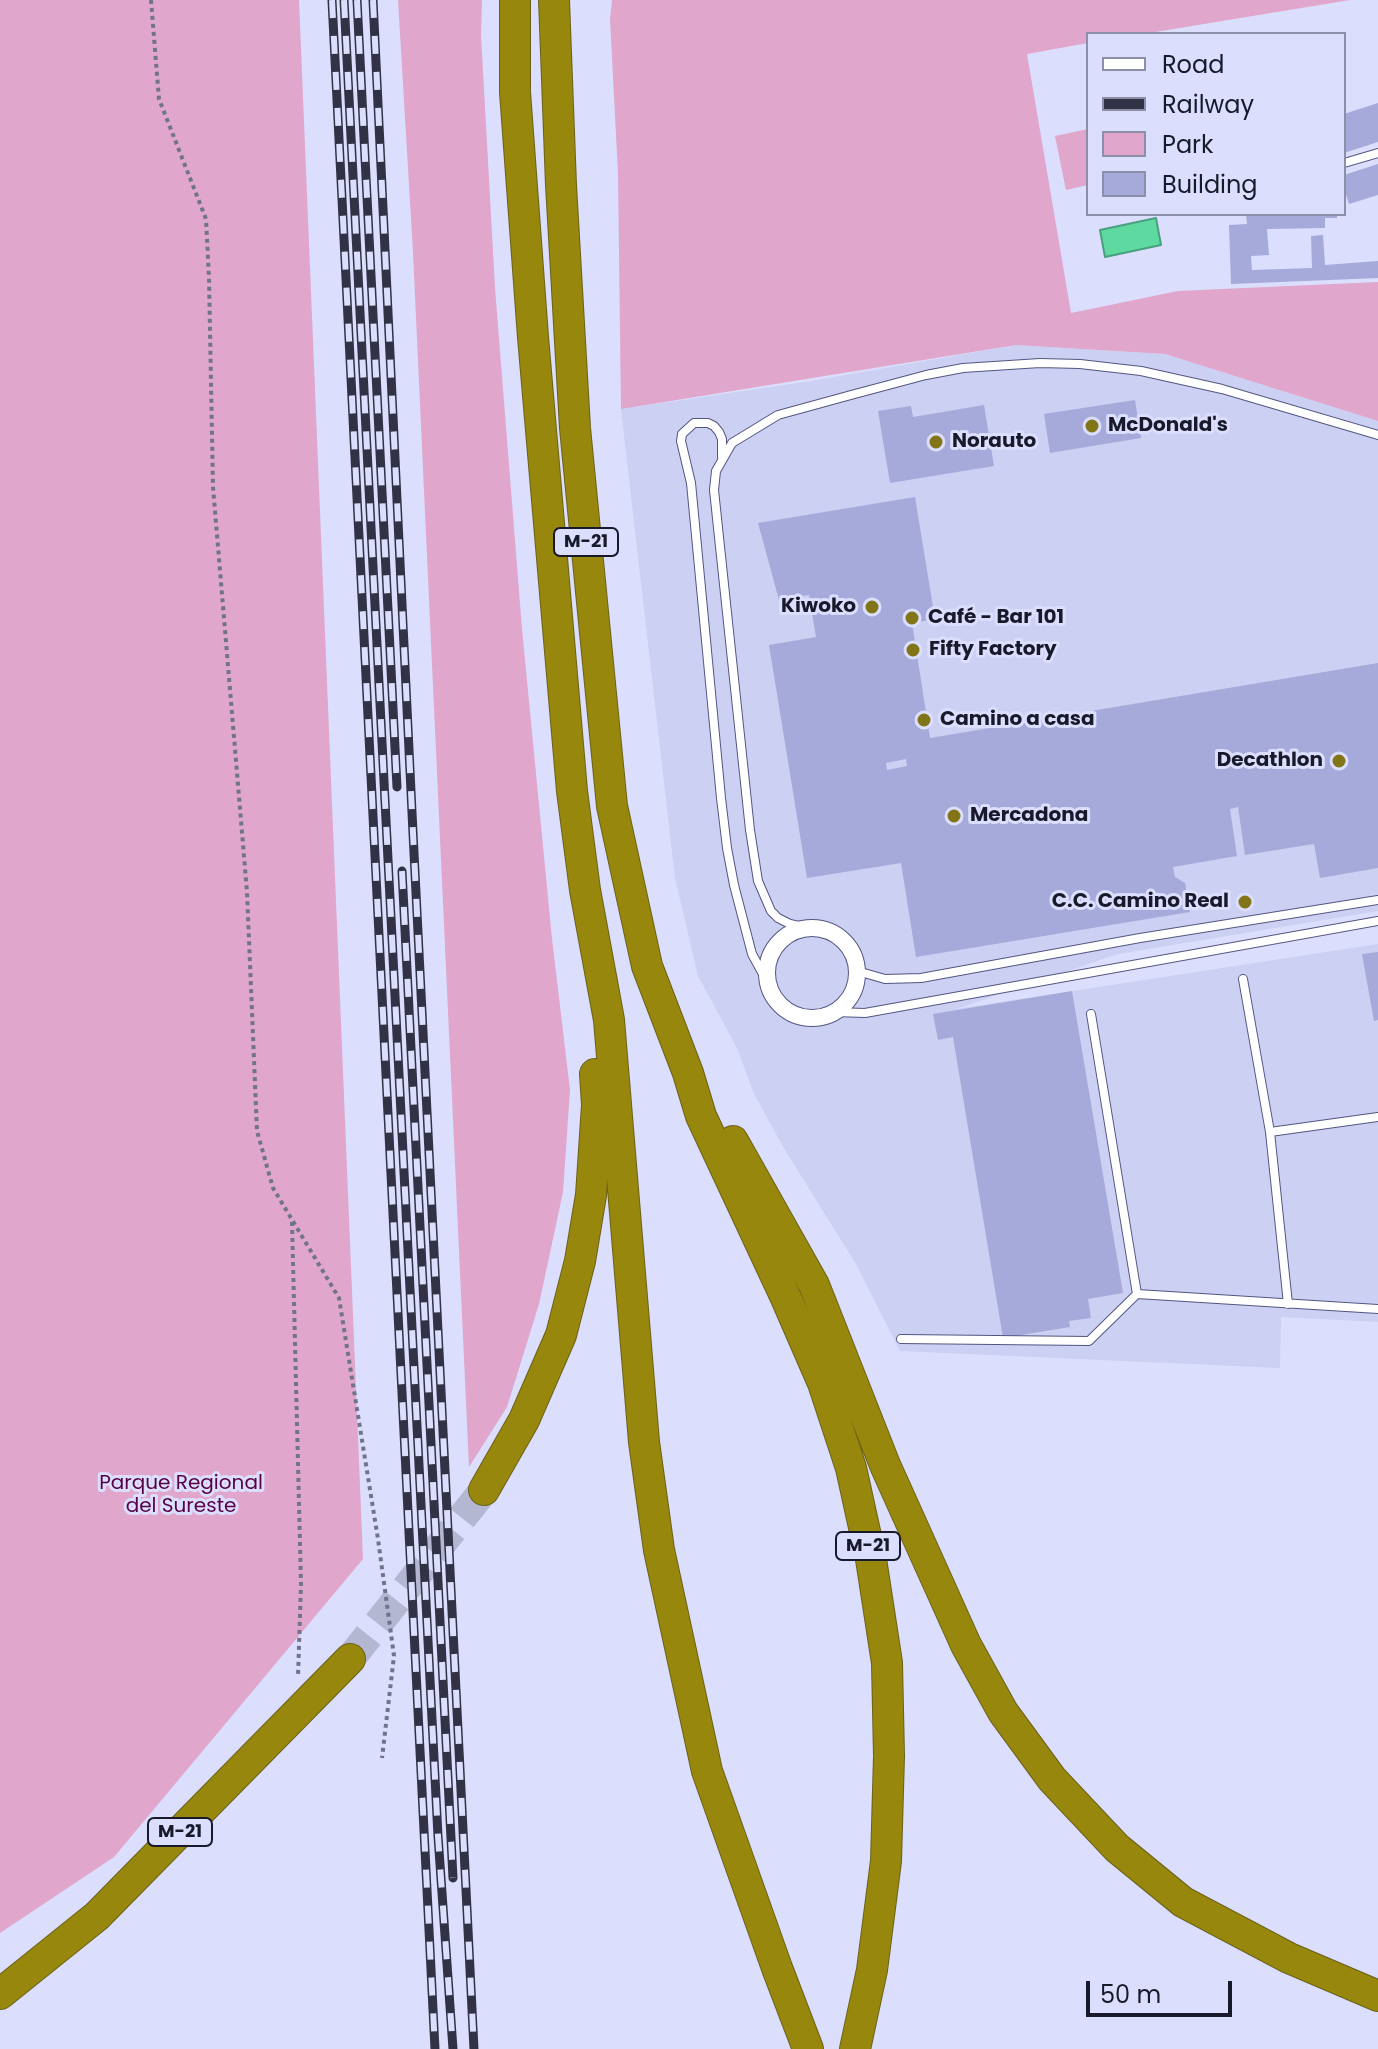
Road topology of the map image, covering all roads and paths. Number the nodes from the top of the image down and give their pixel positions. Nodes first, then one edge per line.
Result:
1 (151, 0) edge
2 (515, 0) edge
3 (554, 0) edge
4 (1378, 153) edge
5 (1346, 162) edge
6 (1378, 435) edge
7 (722, 458) junction
8 (585, 890) junction
9 (1378, 900) edge
10 (1378, 921) edge
11 (808, 928) junction
12 (857, 971) junction
13 (1243, 979) dead end
14 (769, 985) junction
15 (834, 1012) junction
16 (1091, 1014) dead end
17 (688, 1073) junction
18 (1378, 1117) edge
19 (1270, 1132) junction
20 (292, 1220) junction
21 (1137, 1294) junction
22 (1288, 1304) junction
23 (1378, 1309) edge
24 (901, 1339) dead end
25 (484, 1490) tunnel mouth
26 (350, 1659) tunnel mouth
27 (297, 1684) dead end
28 (382, 1758) dead end
29 (0, 1994) edge
30 (1378, 1996) edge
31 (808, 2049) edge
32 (855, 2049) edge

1 - 20 path
2 - 8 highway, M-21
3 - 17 highway, M-21
4 - 5 lane
6 - 7 lane
7 - 11 lane
7 - 14 lane
8 - 25 highway, M-21
8 - 31 highway, M-21
9 - 12 lane
10 - 15 lane
11 - 12 street
11 - 14 street
12 - 15 street
13 - 19 lane
14 - 15 street
16 - 21 lane
17 - 30 highway
17 - 32 highway, M-21
18 - 19 lane
19 - 22 lane
20 - 27 path
20 - 28 path
21 - 22 lane
21 - 24 lane
22 - 23 lane
26 - 29 highway, M-21

